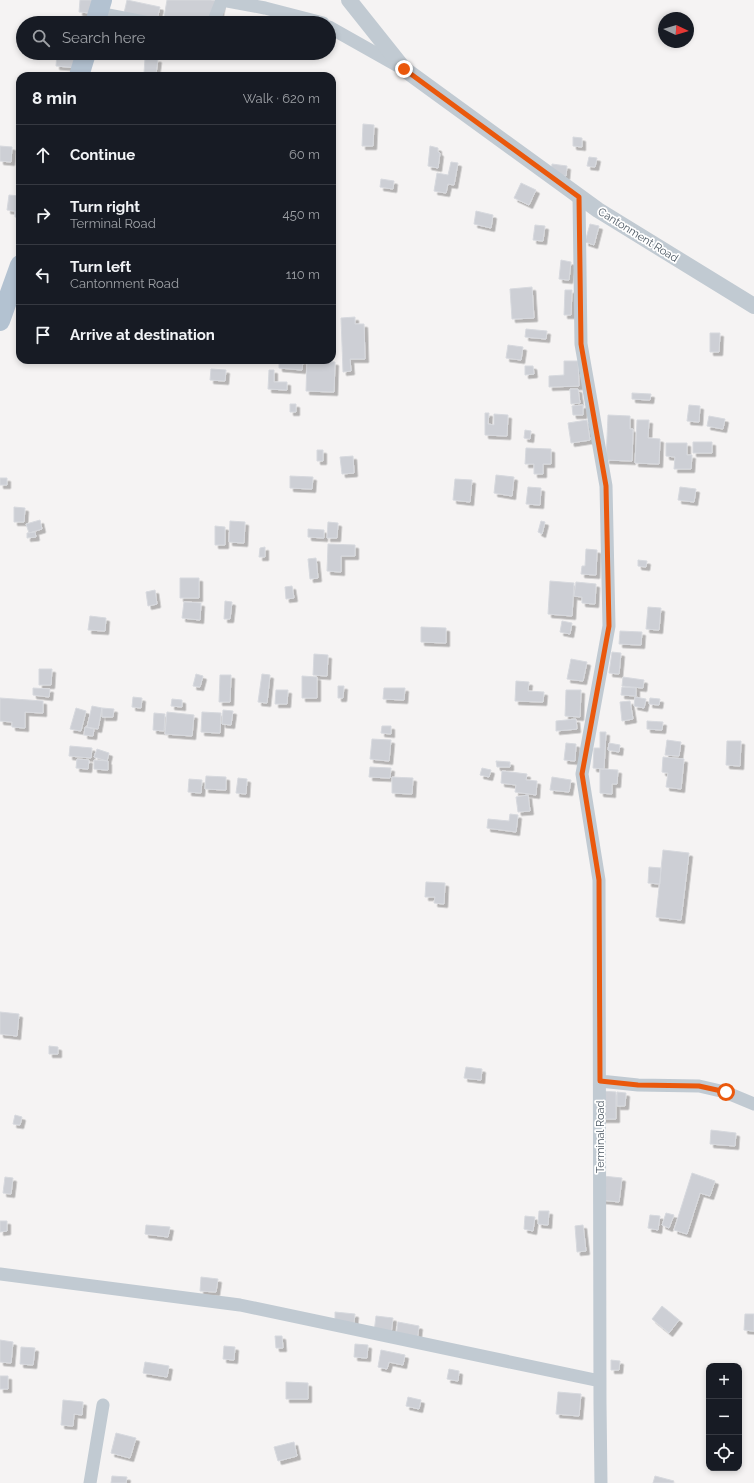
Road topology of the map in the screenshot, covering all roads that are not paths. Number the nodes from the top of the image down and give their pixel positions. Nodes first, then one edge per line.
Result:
1 (349, 0) edge
2 (99, 12) edge
3 (117, 16) edge
4 (216, 16) edge
5 (296, 16) edge
6 (336, 31) edge
7 (84, 60) edge
8 (404, 69) junction
9 (80, 72) edge
10 (579, 197) junction
11 (16, 278) edge
12 (754, 306) edge
13 (0, 321) edge
14 (600, 1081) junction
15 (754, 1104) edge
16 (0, 1274) edge
17 (600, 1381) junction
18 (103, 1406) dead end
19 (90, 1483) edge
20 (601, 1483) edge

1 - 8 street, Cantonment Road
2 - 3 street
4 - 5 street
6 - 8 street
7 - 9 main road
8 - 10 street, Cantonment Road
10 - 12 street, Cantonment Road
10 - 14 street, Terminal Road
11 - 13 main road
14 - 15 street
14 - 17 street, Terminal Road
16 - 17 street
17 - 20 street, Terminal Road
18 - 19 street

